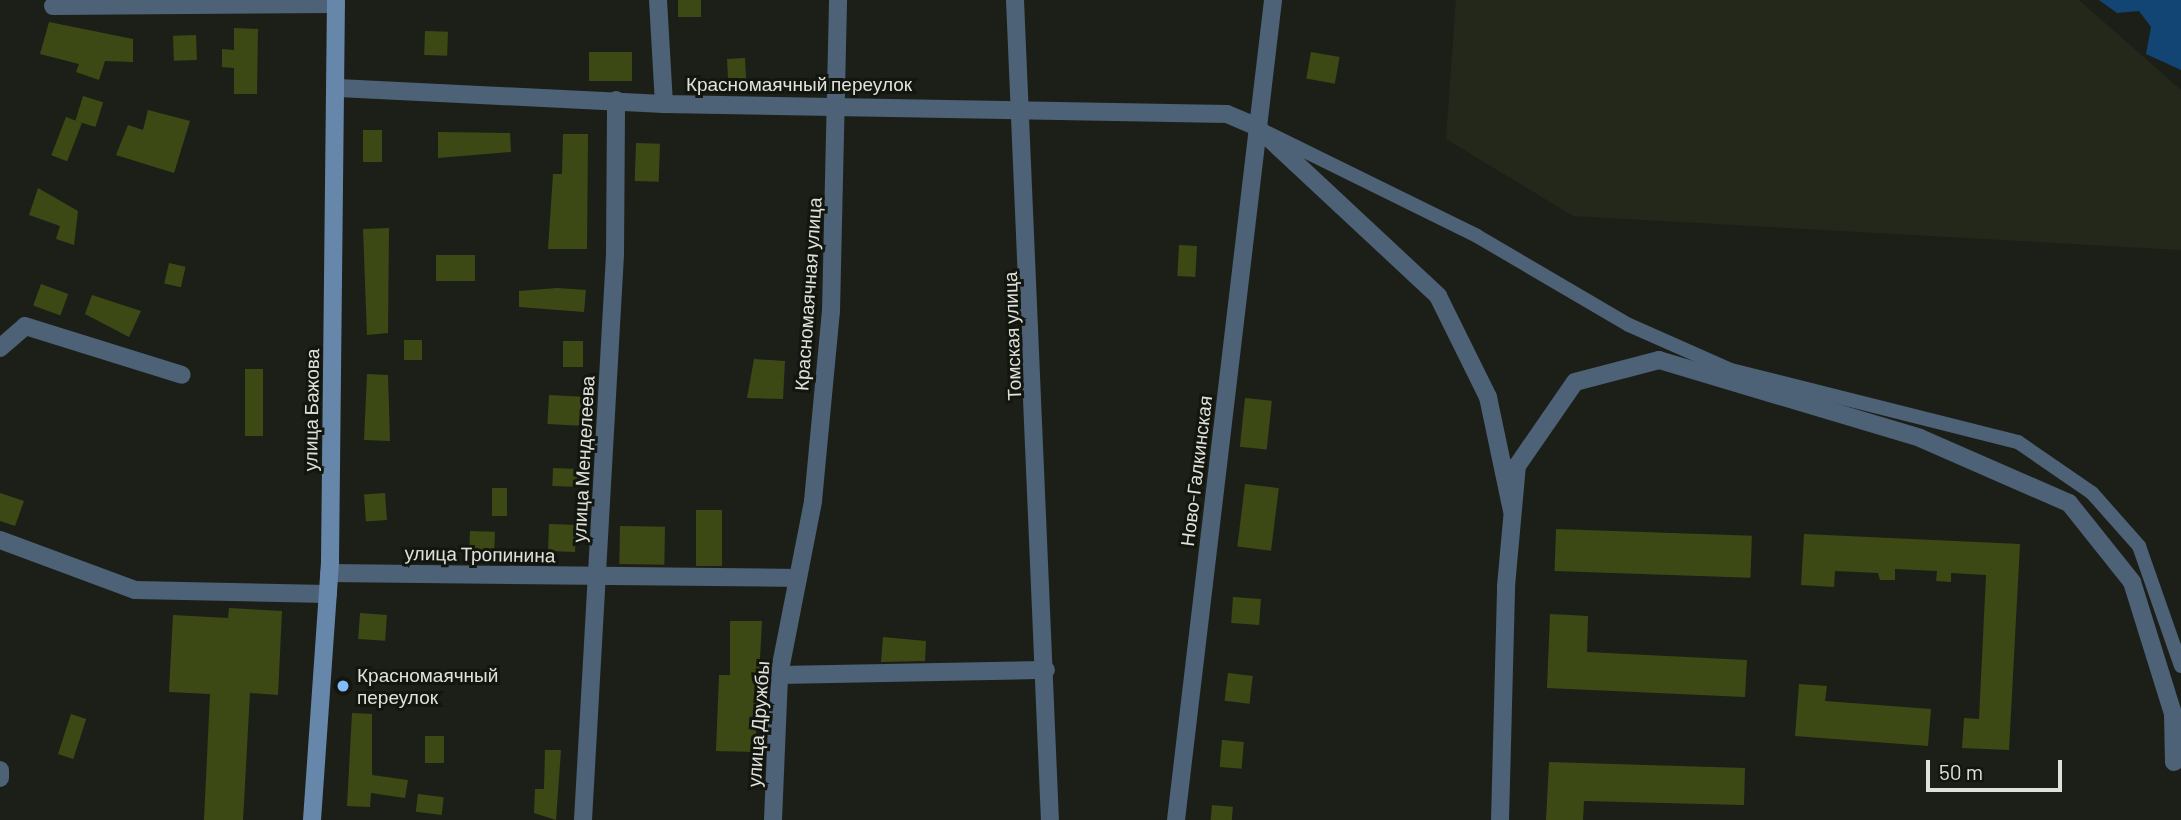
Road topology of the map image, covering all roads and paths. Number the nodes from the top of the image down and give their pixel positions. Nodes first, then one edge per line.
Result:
1 (658, 0) edge
2 (838, 0) edge
3 (1015, 0) edge
4 (1273, 0) edge
5 (336, 2) edge
6 (53, 6) dead end
7 (338, 88) junction
8 (616, 100) junction
9 (664, 104) junction
10 (838, 105) junction
11 (1023, 106) junction
12 (1257, 127) junction
13 (0, 348) edge
14 (182, 375) dead end
15 (1512, 511) junction
16 (0, 540) edge
17 (329, 573) junction
18 (598, 576) junction
19 (797, 584) junction
20 (328, 594) junction
21 (2181, 666) edge
22 (1046, 670) junction
23 (779, 675) junction
24 (2174, 762) dead end
25 (0, 770) edge
26 (0, 779) edge
27 (312, 820) edge
28 (583, 820) edge
29 (773, 820) edge
30 (1050, 820) edge
31 (1176, 820) edge
32 (1500, 820) edge

1 - 9 street
2 - 10 street, Красномаячная улица
3 - 11 street, Томская улица
4 - 12 street, Ново-Галкинская
5 - 6 street
5 - 7 main road, улица Бажова
7 - 8 street, Красномаячный переулок
7 - 17 main road, улица Бажова
8 - 9 street, Красномаячный переулок
8 - 18 street, улица Менделеева
9 - 10 street, Красномаячный переулок
10 - 11 street, Красномаячный переулок
10 - 19 street, Красномаячная улица
11 - 12 street, Красномаячный переулок
11 - 22 street, Томская улица
12 - 15 street
12 - 21 street
12 - 31 street, Ново-Галкинская
13 - 14 street
15 - 24 street
15 - 32 street
16 - 20 street
17 - 18 street, улица Тропинина
17 - 20 main road, улица Бажова
18 - 19 street, улица Тропинина
18 - 28 street, улица Менделеева
19 - 23 street, улица Дружбы
20 - 27 main road, улица Бажова
22 - 23 street
22 - 30 street, Томская улица
23 - 29 street, улица Дружбы
25 - 26 street

